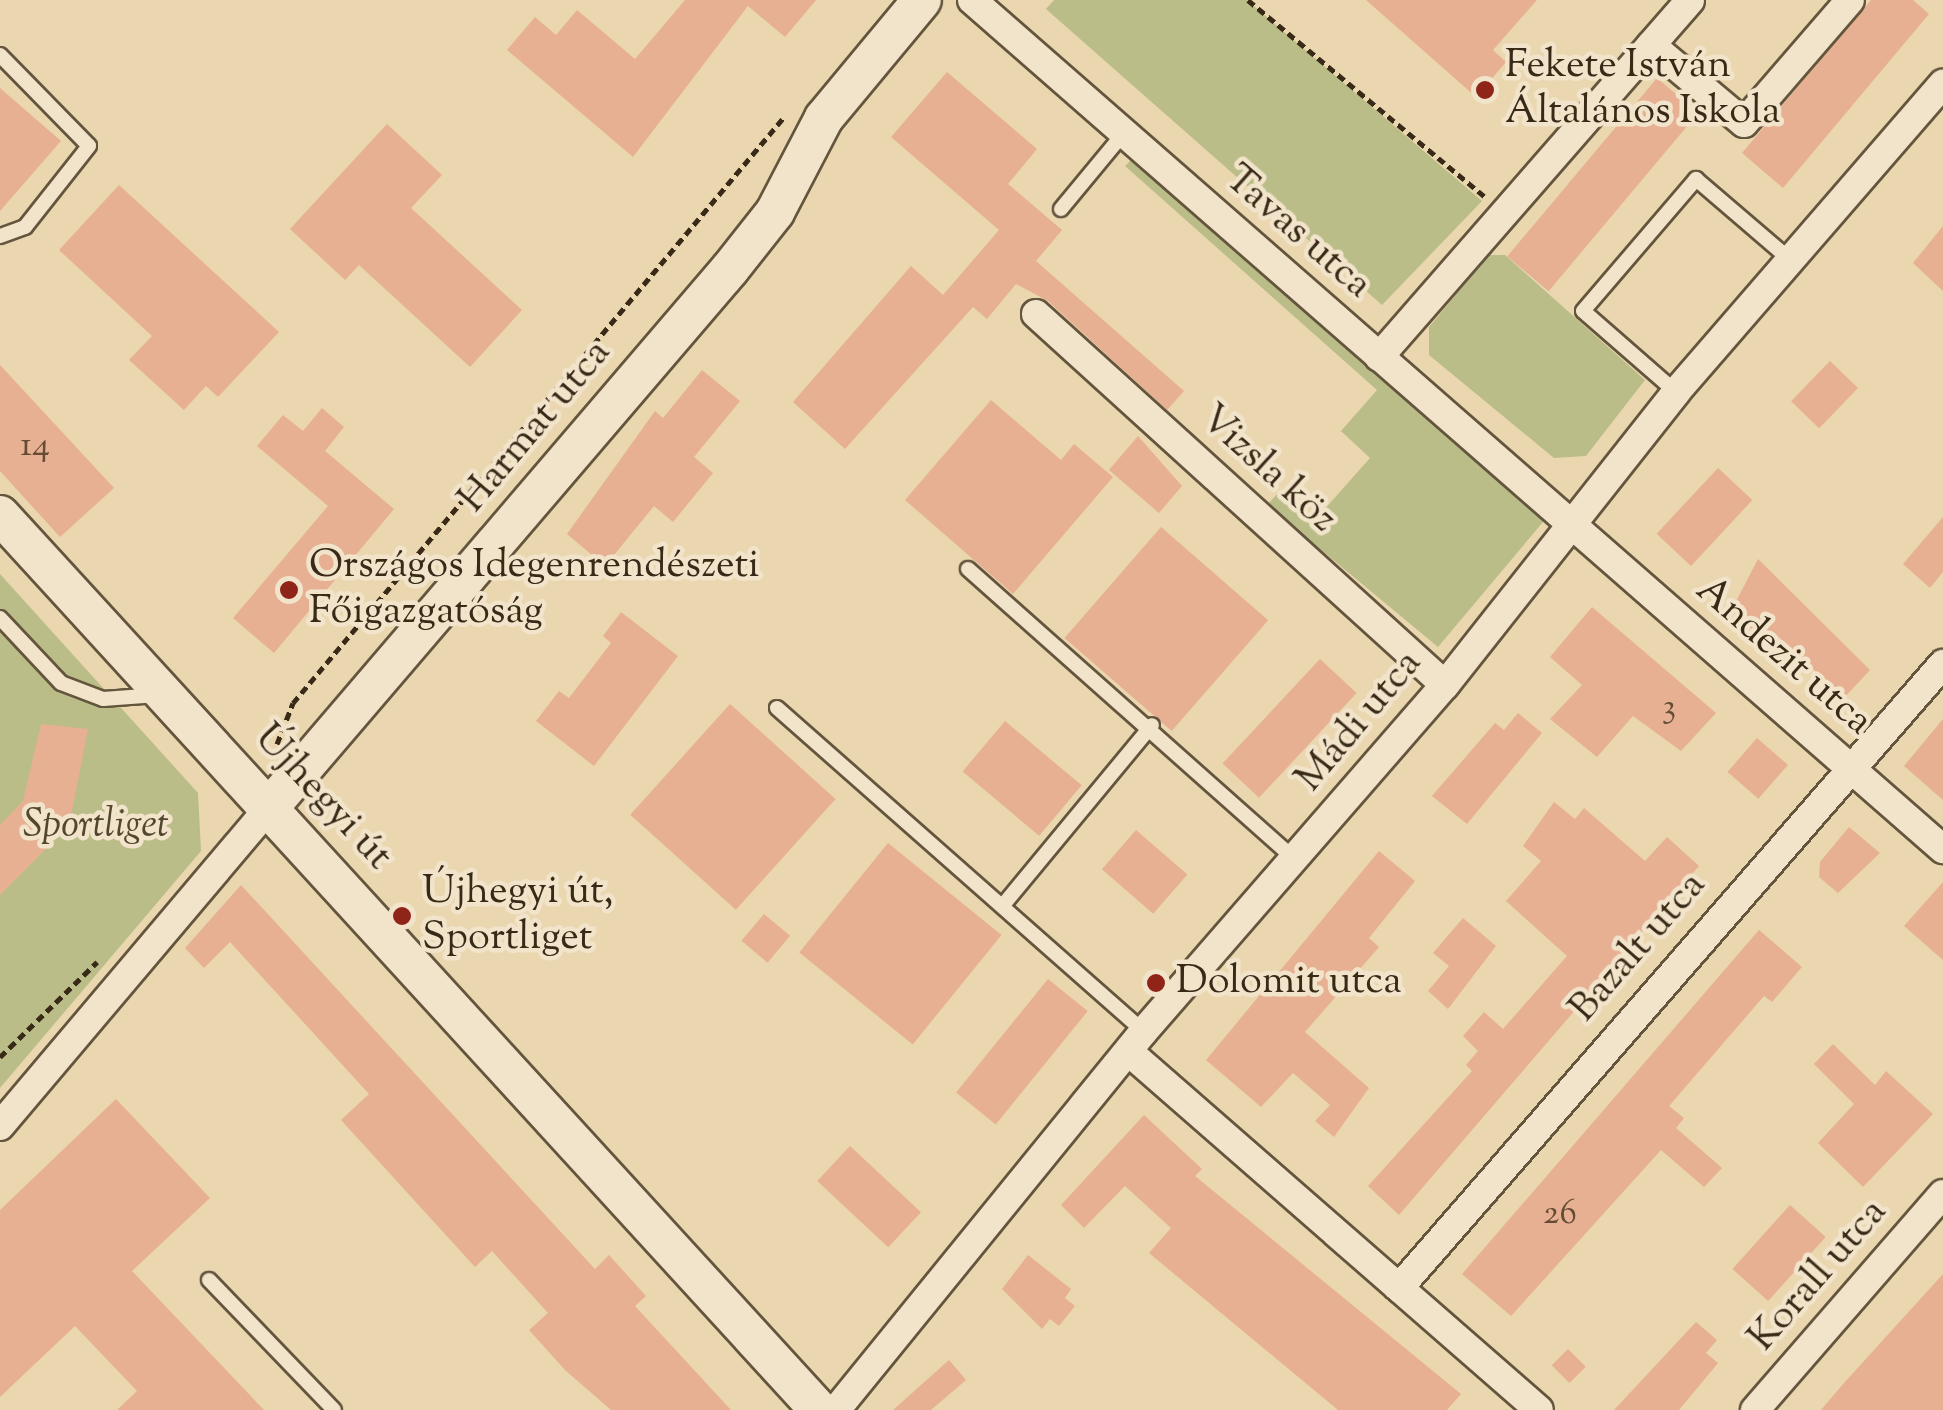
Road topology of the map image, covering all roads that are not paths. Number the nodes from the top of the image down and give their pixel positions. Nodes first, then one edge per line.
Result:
1 (922, 0) edge
2 (972, 0) edge
3 (1690, 0) edge
4 (1850, 0) edge
5 (1651, 46) junction
6 (0, 55) edge
7 (1943, 84) edge
8 (1123, 134) junction
9 (1061, 208) dead end
10 (0, 236) edge
11 (1794, 262) junction
12 (1036, 314) dead end
13 (1380, 358) junction
14 (1676, 392) junction
15 (0, 515) edge
16 (1570, 525) junction
17 (968, 569) dead end
18 (0, 618) edge
19 (1943, 664) edge
20 (1444, 685) junction
21 (165, 694) junction
22 (778, 708) dead end
23 (1152, 725) junction
24 (1849, 768) junction
25 (264, 802) junction
26 (1943, 849) edge
27 (1296, 860) junction
28 (1004, 904) junction
29 (1137, 1042) junction
30 (0, 1126) edge
31 (1943, 1194) edge
32 (209, 1280) dead end
33 (1399, 1288) junction
34 (334, 1410) edge
35 (819, 1410) edge
36 (836, 1410) edge
37 (1539, 1410) edge
38 (1755, 1410) edge

1 - 25 street, Harmat utca
2 - 8 street, Tavas utca
3 - 5 street
4 - 5 street
5 - 13 street
6 - 10 lane
7 - 11 street, Mádi utca
8 - 9 lane
8 - 13 street, Tavas utca
11 - 14 street, Mádi utca
11 - 14 lane
12 - 20 street, Vizsla köz
13 - 16 street, Tavas utca
14 - 16 street, Mádi utca
15 - 21 street, Újhegyi út
16 - 20 street, Mádi utca
16 - 24 street, Andezit utca
17 - 23 lane
18 - 21 lane
19 - 24 street, Bazalt utca
20 - 27 street, Mádi utca
21 - 25 street, Újhegyi út
22 - 28 lane
23 - 27 lane
23 - 28 lane
24 - 26 street, Andezit utca
24 - 33 street, Bazalt utca
25 - 30 street, Harmat utca
25 - 35 street, Újhegyi út
27 - 29 street, Mádi utca
28 - 29 lane
29 - 33 street
29 - 36 street, Mádi utca
31 - 38 street, Korall utca
32 - 34 lane
33 - 37 street

